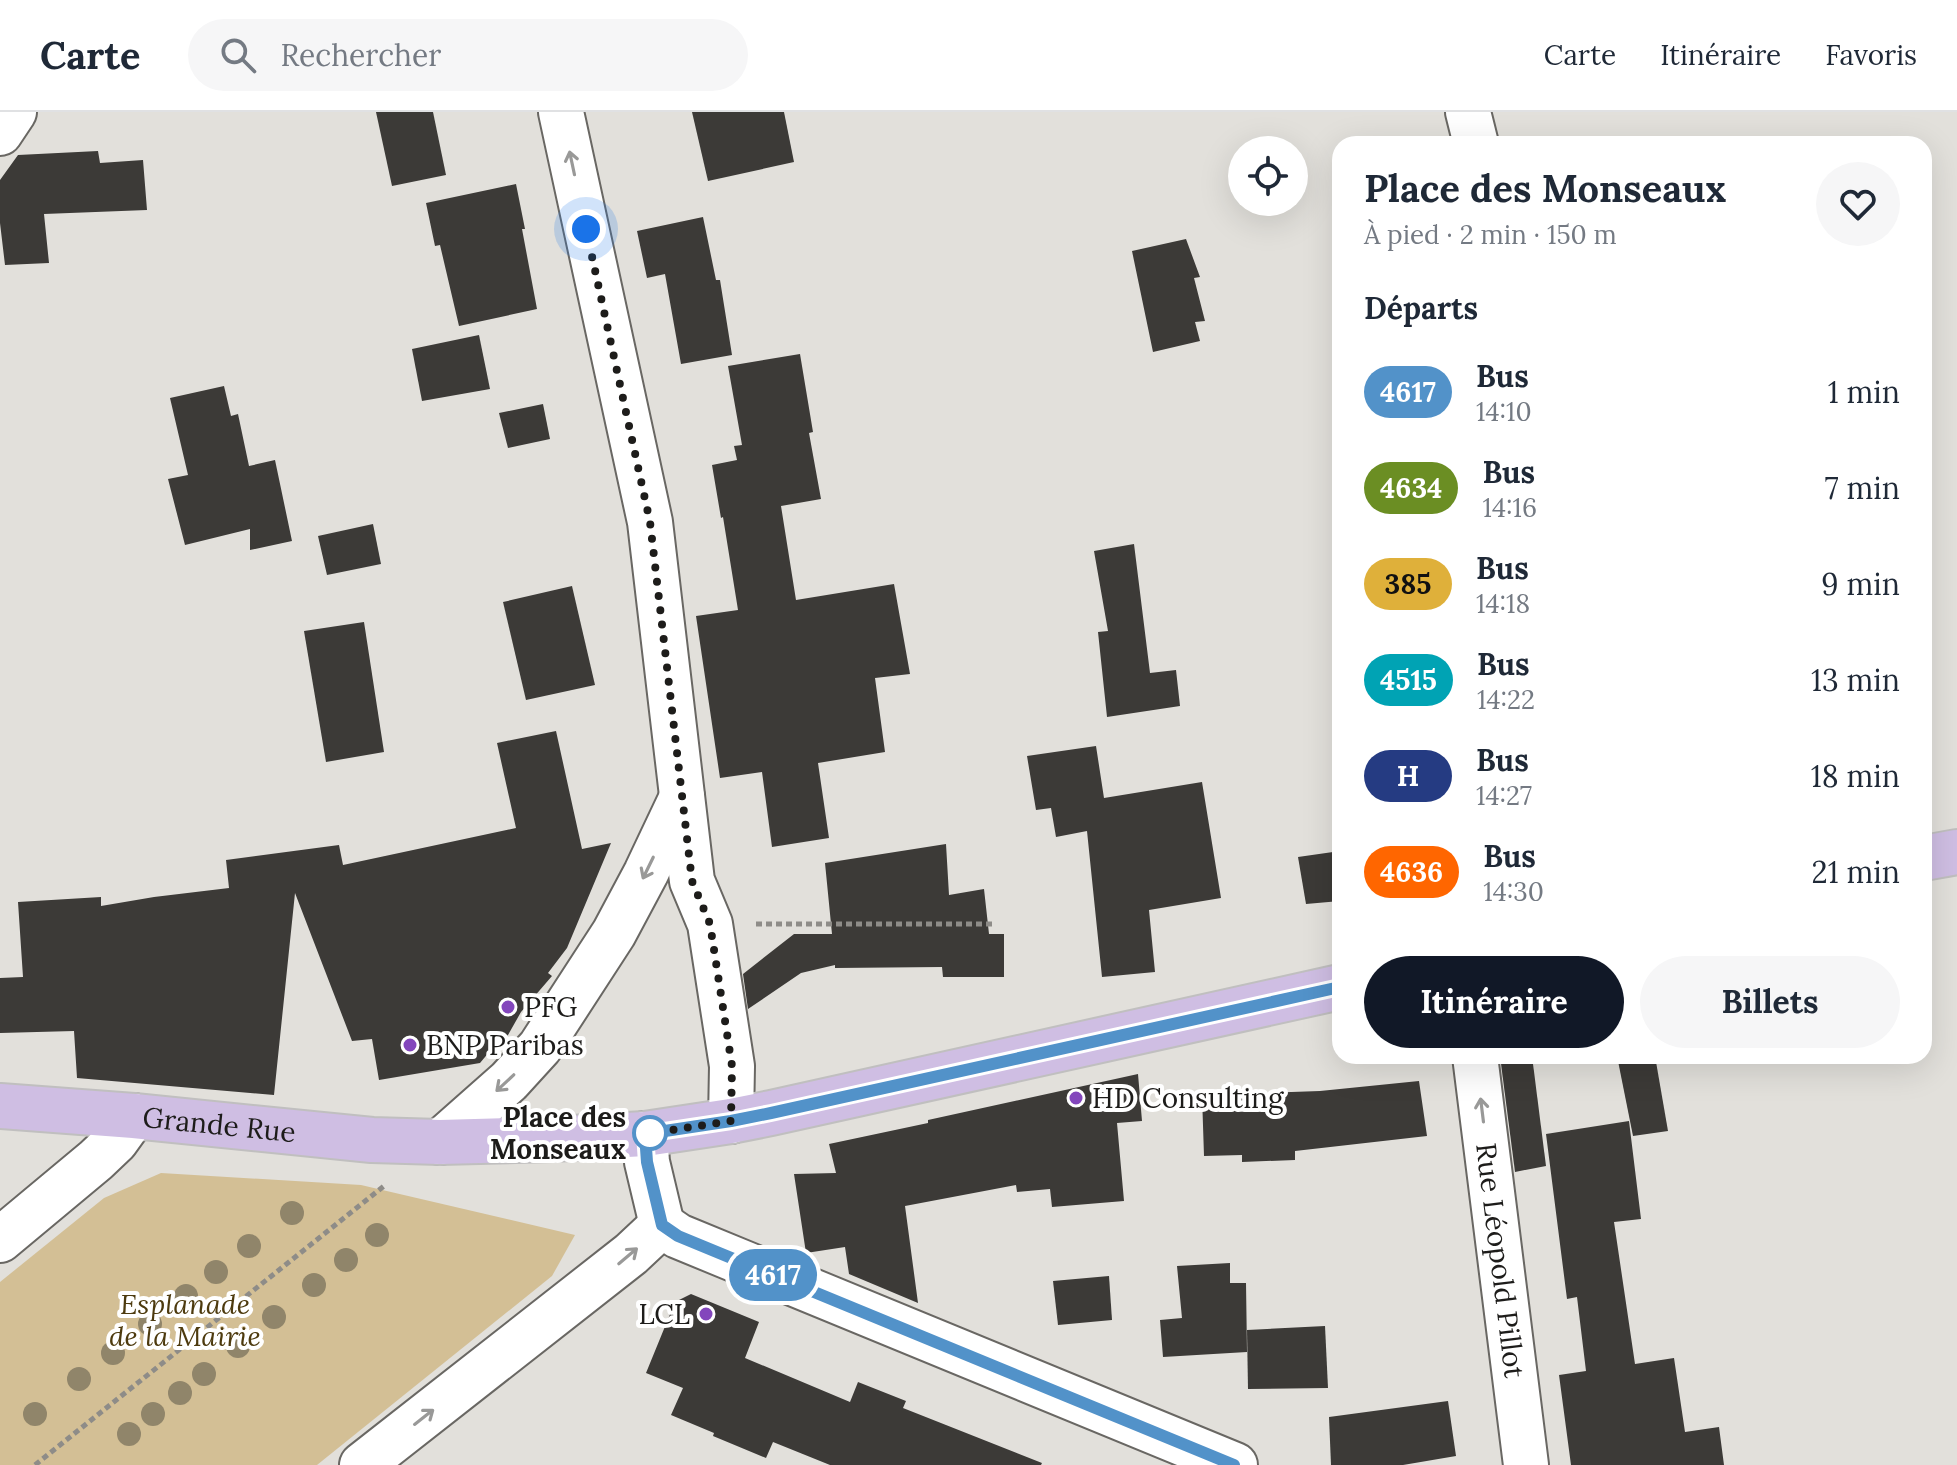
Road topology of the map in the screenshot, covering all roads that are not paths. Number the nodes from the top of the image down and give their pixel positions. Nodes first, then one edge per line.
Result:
1 (14, 112) edge
2 (561, 112) edge
3 (1468, 112) edge
4 (0, 133) edge
5 (1474, 136) edge
6 (682, 797) junction
7 (1957, 852) edge
8 (1932, 857) edge
9 (1332, 989) edge
10 (1476, 1064) edge
11 (0, 1106) edge
12 (134, 1116) junction
13 (731, 1121) junction
14 (645, 1134) junction
15 (440, 1142) junction
16 (662, 1225) junction
17 (0, 1240) edge
18 (362, 1465) edge
19 (1235, 1465) edge
20 (1526, 1465) edge

1 - 4 street
6 -> 2 street
3 - 5 street
6 - 13 street
6 -> 15 street
7 - 8 main road
9 - 13 main road
20 -> 10 street, Rue Léopold Pillot
11 - 12 main road, Grande Rue
12 - 15 main road, Grande Rue
12 - 17 street
13 - 14 main road
14 - 15 main road
14 - 16 street
18 -> 16 street
16 - 19 street

